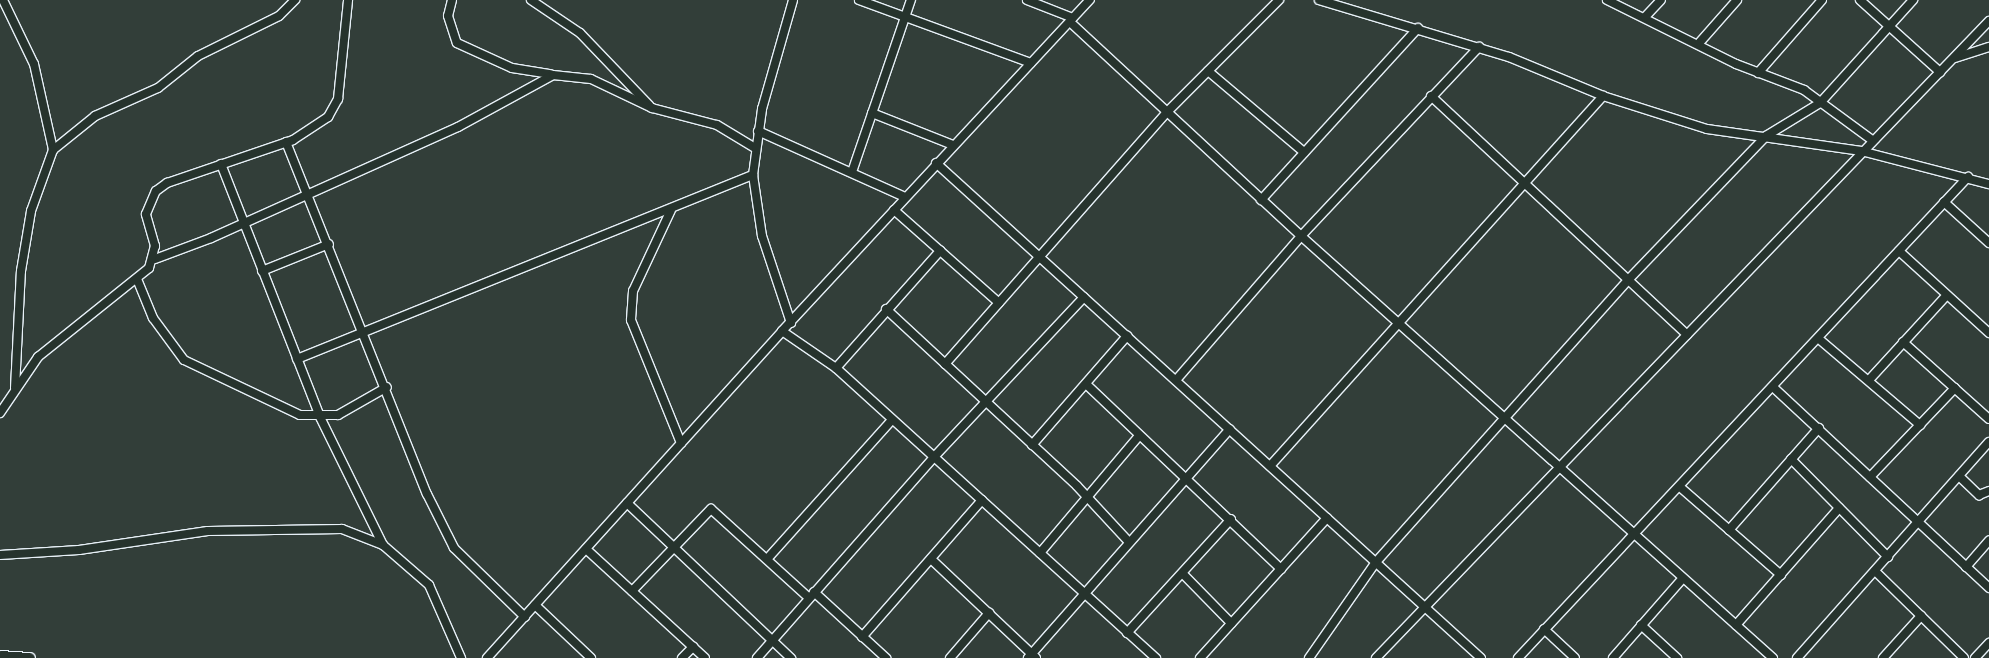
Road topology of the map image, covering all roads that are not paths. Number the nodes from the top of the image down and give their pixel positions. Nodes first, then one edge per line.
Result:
1 (3, 0) edge
2 (294, 0) edge
3 (348, 0) edge
4 (452, 0) edge
5 (531, 0) edge
6 (793, 0) edge
7 (859, 0) edge
8 (911, 0) edge
9 (1027, 0) edge
10 (1090, 0) edge
11 (1279, 0) edge
12 (1320, 0) edge
13 (1607, 0) edge
14 (1661, 0) edge
15 (1737, 0) edge
16 (1822, 0) edge
17 (1860, 0) edge
18 (1913, 0) edge
19 (906, 17) junction
20 (1645, 18) junction
21 (1071, 20) junction
22 (1989, 21) edge
23 (1888, 27) junction
24 (1418, 28) junction
25 (1700, 42) junction
26 (1479, 47) junction
27 (1989, 47) edge
28 (1953, 59) junction
29 (1031, 63) junction
30 (1208, 70) junction
31 (1940, 72) junction
32 (1758, 73) junction
33 (553, 75) junction
34 (1431, 96) junction
35 (1603, 96) junction
36 (1820, 103) junction
37 (652, 108) junction
38 (872, 113) junction
39 (1166, 113) junction
40 (758, 131) junction
41 (1766, 136) junction
42 (1872, 140) junction
43 (286, 142) junction
44 (953, 145) junction
45 (755, 148) junction
46 (53, 150) junction
47 (1861, 151) junction
48 (1304, 152) junction
49 (936, 163) junction
50 (221, 164) junction
51 (852, 172) junction
52 (753, 175) junction
53 (1968, 178) junction
54 (1525, 182) junction
55 (1989, 184) edge
56 (308, 194) junction
57 (905, 197) junction
58 (1261, 200) junction
59 (1944, 202) junction
60 (671, 210) junction
61 (894, 210) junction
62 (244, 223) junction
63 (1301, 236) junction
64 (1989, 242) edge
65 (329, 244) junction
66 (940, 251) junction
67 (1899, 251) junction
68 (1039, 256) junction
69 (155, 259) junction
70 (262, 271) junction
71 (138, 279) junction
72 (1630, 279) junction
73 (1947, 295) junction
74 (1084, 297) junction
75 (999, 304) junction
76 (886, 309) junction
77 (790, 323) junction
78 (1399, 325) junction
79 (364, 329) junction
80 (782, 331) junction
81 (1989, 333) edge
82 (1687, 335) junction
83 (1127, 336) junction
84 (1819, 339) junction
85 (1903, 342) junction
86 (297, 359) junction
87 (945, 364) junction
88 (836, 368) junction
89 (1176, 380) junction
90 (1869, 380) junction
91 (1086, 384) junction
92 (387, 386) junction
93 (1774, 388) junction
94 (1955, 388) junction
95 (15, 389) junction
96 (985, 405) junction
97 (0, 413) edge
98 (320, 417) junction
99 (1989, 419) edge
100 (1506, 420) junction
101 (891, 421) junction
102 (1920, 425) junction
103 (1819, 428) junction
104 (1230, 430) junction
105 (1139, 436) junction
106 (1989, 442) edge
107 (681, 443) junction
108 (1032, 445) junction
109 (934, 457) junction
110 (1791, 460) junction
111 (1270, 466) junction
112 (1559, 466) junction
113 (1959, 476) junction
114 (1870, 477) junction
115 (1185, 481) junction
116 (1680, 486) junction
117 (1989, 491) edge
118 (1087, 498) junction
119 (982, 500) junction
120 (627, 503) junction
121 (1840, 508) junction
122 (1327, 518) junction
123 (1231, 519) junction
124 (1918, 524) junction
125 (1729, 530) junction
126 (1635, 534) junction
127 (1129, 542) junction
128 (1989, 542) edge
129 (383, 545) junction
130 (672, 546) junction
131 (586, 549) junction
132 (1040, 553) junction
133 (0, 555) edge
134 (1888, 556) junction
135 (768, 558) junction
136 (931, 559) junction
137 (1376, 562) junction
138 (1966, 567) junction
139 (1281, 568) junction
140 (1875, 571) junction
141 (1183, 574) junction
142 (1780, 575) junction
143 (1684, 578) junction
144 (1989, 588) edge
145 (632, 591) junction
146 (1085, 593) junction
147 (812, 595) junction
148 (535, 605) junction
149 (1426, 607) junction
150 (988, 613) junction
151 (1921, 616) junction
152 (525, 617) junction
153 (1231, 623) junction
154 (1642, 624) junction
155 (1736, 625) junction
156 (1544, 629) junction
157 (1127, 633) junction
158 (862, 636) junction
159 (772, 642) junction
160 (1989, 643) edge
161 (692, 647) junction
162 (0, 656) edge
163 (1032, 657) edge
164 (29, 658) edge
165 (460, 658) edge
166 (487, 658) edge
167 (591, 658) edge
168 (682, 658) edge
169 (705, 658) edge
170 (757, 658) edge
171 (791, 658) edge
172 (886, 658) edge
173 (950, 658) edge
174 (1156, 658) edge
175 (1200, 658) edge
176 (1309, 658) edge
177 (1376, 658) edge
178 (1481, 658) edge
179 (1518, 658) edge
180 (1575, 658) edge
181 (1613, 658) edge
182 (1677, 658) edge
183 (1773, 658) edge
184 (1798, 658) edge
185 (1883, 658) edge
186 (1964, 658) edge
187 (1975, 658) edge

1 - 46 street
2 - 46 street
3 - 43 street
4 - 33 street
5 - 37 street
6 - 40 street
7 - 19 street
8 - 19 street
9 - 21 street
10 - 21 street
11 - 30 street
12 - 24 street
13 - 20 street
14 - 20 street
15 - 25 street
16 - 32 street
17 - 23 street
18 - 23 street
19 - 29 street
19 - 38 street
20 - 25 street
21 - 29 street
21 - 39 street
22 - 28 street
23 - 31 street
23 - 36 street
24 - 26 street
24 - 48 street
25 - 32 street
26 - 34 street
26 - 35 street
27 - 28 street
28 - 31 street
29 - 44 street
30 - 39 street
30 - 48 street
31 - 42 street
32 - 36 street
33 - 37 street
33 - 56 street
34 - 54 street
34 - 63 street
35 - 41 street
35 - 54 street
36 - 41 street
36 - 42 street
37 - 45 street
38 - 44 street
38 - 51 street
39 - 58 street
39 - 68 street
40 - 45 street
40 - 51 street
41 - 47 street
41 - 72 street
42 - 47 street
43 - 50 street
43 - 56 street
44 - 49 street
45 - 52 street
46 - 95 street
47 - 53 street
47 - 82 street
48 - 58 street
49 - 57 street
49 - 68 street
50 - 62 street
50 - 69 street
51 - 57 street
52 - 60 street
52 - 77 street
53 - 55 street
53 - 59 street
54 - 72 street
54 - 78 street
56 - 62 street
56 - 65 street
57 - 61 street
58 - 63 street
59 - 64 street
59 - 67 street
60 - 79 street
60 - 107 street
61 - 66 street
61 - 77 street
62 - 69 street
62 - 70 street
63 - 78 street
63 - 89 street
65 - 70 street
65 - 79 street
66 - 75 street
66 - 76 street
67 - 73 street
67 - 84 street
68 - 74 street
68 - 75 street
69 - 71 street
70 - 86 street
71 - 95 street
71 - 98 street
72 - 82 street
72 - 100 street
73 - 81 street
73 - 85 street
74 - 83 street
74 - 96 street
75 - 87 street
76 - 87 street
76 - 88 street
77 - 80 street
78 - 100 street
78 - 111 street
79 - 86 street
79 - 92 street
80 - 88 street
80 - 107 street
82 - 112 street
83 - 89 street
83 - 91 street
84 - 90 street
84 - 93 street
85 - 90 street
85 - 94 street
86 - 98 street
87 - 96 street
88 - 101 street
89 - 104 street
90 - 102 street
91 - 105 street
91 - 108 street
92 - 98 street
92 - 152 street
93 - 103 street
93 - 116 street
94 - 99 street
94 - 102 street
95 - 97 street
96 - 108 street
96 - 109 street
98 - 129 street
100 - 112 street
100 - 137 street
101 - 109 street
101 - 135 street
102 - 114 street
103 - 110 street
103 - 114 street
104 - 111 street
104 - 115 street
105 - 115 street
105 - 118 street
106 - 113 street
107 - 120 street
108 - 118 street
109 - 119 street
109 - 147 street
110 - 121 street
110 - 125 street
111 - 122 street
112 - 126 street
112 - 149 street
113 - 117 street
113 - 124 street
114 - 124 street
115 - 123 street
115 - 127 street
116 - 125 street
116 - 126 street
118 - 127 street
118 - 132 street
119 - 132 street
119 - 136 street
120 - 130 street
120 - 131 street
121 - 134 street
121 - 142 street
122 - 137 street
122 - 139 street
123 - 139 street
123 - 141 street
124 - 134 street
124 - 138 street
125 - 142 street
126 - 143 street
126 - 156 street
127 - 146 street
128 - 138 street
129 - 133 street
129 - 165 street
130 - 135 street
130 - 145 street
130 - 159 street
131 - 145 street
131 - 148 street
132 - 146 street
134 - 140 street
135 - 147 street
136 - 150 street
136 - 158 street
137 - 149 street
137 - 176 street
138 - 144 street
139 - 153 street
140 - 151 street
140 - 184 street
141 - 153 street
141 - 157 street
142 - 155 street
143 - 154 street
143 - 155 street
145 - 161 street
146 - 157 street
146 - 163 street
147 - 158 street
147 - 159 street
148 - 152 street
148 - 167 street
149 - 177 street
149 - 178 street
150 - 163 street
150 - 173 street
151 - 185 street
151 - 186 street
152 - 166 street
153 - 175 street
154 - 181 street
154 - 182 street
155 - 183 street
156 - 179 street
156 - 180 street
157 - 174 street
158 - 172 street
159 - 170 street
159 - 171 street
160 - 187 street
161 - 168 street
161 - 169 street
162 - 164 highway

